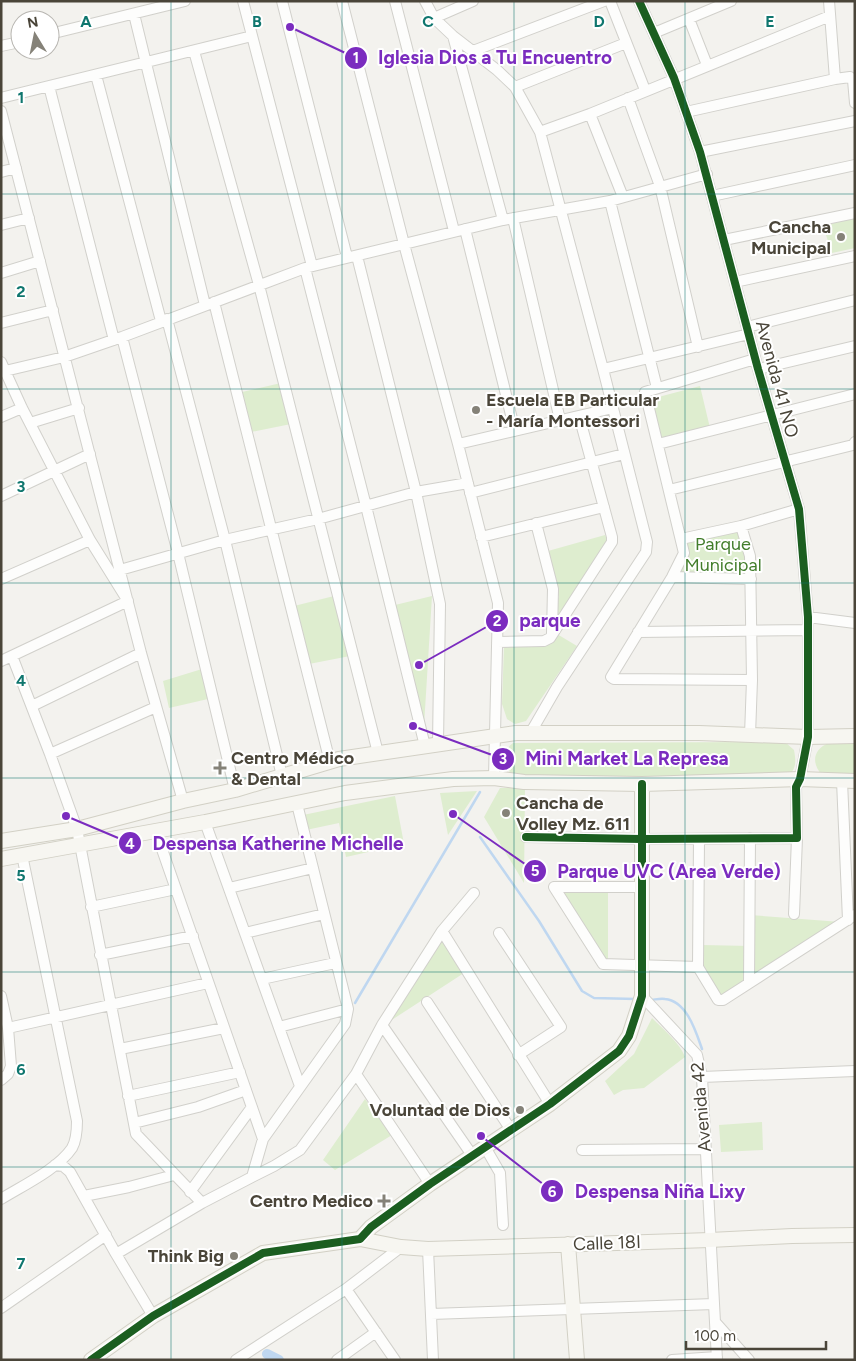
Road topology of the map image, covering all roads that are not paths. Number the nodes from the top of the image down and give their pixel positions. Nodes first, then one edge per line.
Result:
1 (185, 1) edge
2 (243, 1) edge
3 (282, 1) edge
4 (342, 1) edge
5 (395, 1) edge
6 (425, 1) edge
7 (473, 1) edge
8 (604, 1) edge
9 (610, 1) edge
10 (640, 1) edge
11 (731, 1) edge
12 (829, 1) edge
13 (134, 14) junction
14 (830, 16) junction
15 (434, 18) junction
16 (689, 19) junction
17 (60, 32) edge
18 (654, 33) junction
19 (252, 36) junction
20 (453, 36) junction
21 (626, 43) junction
22 (194, 51) junction
23 (473, 51) junction
24 (145, 63) junction
25 (707, 65) junction
26 (96, 75) junction
27 (674, 78) junction
28 (835, 78) junction
29 (49, 86) junction
30 (515, 87) junction
31 (645, 90) junction
32 (1, 98) edge
33 (628, 98) junction
34 (855, 103) edge
35 (686, 112) junction
36 (590, 114) junction
37 (2, 118) edge
38 (855, 122) edge
39 (540, 132) junction
40 (700, 152) junction
41 (855, 165) edge
42 (16, 168) junction
43 (1, 172) edge
44 (706, 174) junction
45 (660, 186) junction
46 (712, 196) junction
47 (623, 197) junction
48 (610, 201) junction
49 (561, 211) junction
50 (855, 213) edge
51 (29, 218) junction
52 (508, 219) junction
53 (1, 225) edge
54 (465, 229) junction
55 (454, 232) junction
56 (724, 240) junction
57 (404, 244) junction
58 (352, 256) junction
59 (855, 256) edge
60 (40, 261) junction
61 (308, 267) junction
62 (1, 273) edge
63 (735, 282) junction
64 (259, 286) junction
65 (855, 300) edge
66 (210, 303) junction
67 (52, 310) junction
68 (164, 320) junction
69 (1, 324) edge
70 (748, 331) junction
71 (118, 338) junction
72 (855, 346) edge
73 (698, 347) junction
74 (64, 357) junction
75 (650, 359) junction
76 (757, 364) junction
77 (3, 367) edge
78 (603, 369) junction
79 (657, 388) junction
80 (855, 394) edge
81 (22, 408) junction
82 (78, 408) junction
83 (613, 408) junction
84 (579, 416) junction
85 (772, 416) junction
86 (1, 417) edge
87 (560, 420) junction
88 (30, 423) junction
89 (515, 431) junction
90 (855, 442) edge
91 (458, 444) junction
92 (658, 444) junction
93 (90, 454) junction
94 (624, 454) junction
95 (591, 462) junction
96 (784, 462) junction
97 (54, 471) junction
98 (469, 488) junction
99 (669, 490) junction
100 (416, 492) junction
101 (1, 496) edge
102 (366, 506) junction
103 (604, 507) junction
104 (798, 509) junction
105 (318, 519) junction
106 (536, 523) junction
107 (741, 526) junction
108 (271, 529) junction
109 (481, 536) junction
110 (681, 539) junction
111 (90, 540) junction
112 (225, 540) junction
113 (178, 553) junction
114 (120, 570) junction
115 (672, 577) junction
116 (1, 579) edge
117 (751, 579) junction
118 (128, 601) junction
119 (808, 617) junction
120 (855, 623) edge
121 (751, 630) junction
122 (808, 630) junction
123 (638, 632) junction
124 (552, 634) junction
125 (497, 642) junction
126 (141, 653) junction
127 (12, 656) junction
128 (1, 661) edge
129 (752, 680) junction
130 (32, 706) junction
131 (156, 708) junction
132 (531, 732) junction
133 (750, 735) junction
134 (855, 736) edge
135 (496, 737) junction
136 (808, 738) junction
137 (432, 745) junction
138 (378, 753) junction
139 (50, 754) junction
140 (330, 762) junction
141 (282, 776) junction
142 (494, 778) junction
143 (800, 779) junction
144 (848, 781) edge
145 (642, 784) junction
146 (235, 790) junction
147 (182, 801) junction
148 (297, 804) junction
149 (205, 822) junction
150 (76, 829) junction
151 (156, 832) junction
152 (526, 837) dead end
153 (750, 838) junction
154 (797, 838) junction
155 (642, 839) junction
156 (699, 839) junction
157 (1, 841) edge
158 (79, 846) junction
159 (22, 855) junction
160 (1, 859) edge
161 (313, 868) junction
162 (642, 887) junction
163 (229, 888) junction
164 (176, 889) junction
165 (474, 893) dead end
166 (91, 907) junction
167 (324, 914) junction
168 (794, 914) dead end
169 (851, 918) edge
170 (442, 931) junction
171 (500, 933) dead end
172 (245, 934) junction
173 (192, 936) junction
174 (100, 955) junction
175 (336, 963) junction
176 (642, 966) junction
177 (698, 967) junction
178 (262, 979) junction
179 (208, 982) junction
180 (749, 983) junction
181 (1, 996) edge
182 (642, 996) junction
183 (427, 1002) dead end
184 (110, 1004) junction
185 (348, 1009) junction
186 (56, 1016) junction
187 (382, 1025) junction
188 (279, 1027) junction
189 (8, 1028) junction
190 (224, 1028) junction
191 (120, 1049) junction
192 (518, 1055) junction
193 (855, 1070) edge
194 (240, 1072) junction
195 (356, 1074) junction
196 (702, 1077) junction
197 (1, 1080) edge
198 (300, 1086) junction
199 (246, 1090) junction
200 (128, 1096) junction
201 (550, 1104) junction
202 (252, 1106) junction
203 (134, 1123) junction
204 (510, 1130) junction
205 (263, 1139) junction
206 (485, 1146) junction
207 (705, 1148) junction
208 (582, 1150) dead end
209 (472, 1155) junction
210 (55, 1165) junction
211 (174, 1175) junction
212 (252, 1177) junction
213 (430, 1184) junction
214 (190, 1192) junction
215 (84, 1196) junction
216 (1, 1199) edge
217 (202, 1203) junction
218 (503, 1225) dead end
219 (106, 1235) junction
220 (855, 1235) edge
221 (360, 1239) junction
222 (710, 1240) junction
223 (568, 1244) junction
224 (401, 1247) junction
225 (428, 1249) junction
226 (116, 1254) junction
227 (346, 1290) junction
228 (714, 1304) junction
229 (1, 1308) edge
230 (573, 1308) junction
231 (431, 1314) junction
232 (153, 1316) junction
233 (716, 1323) junction
234 (376, 1332) junction
235 (717, 1358) edge
236 (91, 1360) edge
237 (236, 1360) edge
238 (336, 1360) edge
239 (395, 1360) edge
240 (433, 1360) edge
241 (576, 1360) edge
242 (672, 1360) edge
243 (749, 1360) edge

1 - 13 street
2 - 19 street
3 - 58 street
4 - 57 street
5 - 55 street
6 - 15 street
7 - 15 street
8 - 23 street
9 - 21 street
10 - 18 street, Avenida 41 NO
11 - 16 street
12 - 14 street
13 - 17 street
13 - 24 street
14 - 25 street
14 - 28 street
15 - 20 street
16 - 18 street
16 - 25 street
18 - 27 street, Avenida 41 NO
19 - 22 street
19 - 61 street
20 - 23 street
20 - 52 street
21 - 30 street
21 - 31 street
22 - 24 street
22 - 64 street
23 - 30 street
24 - 26 street
24 - 66 street
25 - 27 street
26 - 29 street
26 - 68 street
27 - 31 street
27 - 35 street, Avenida 41 NO
28 - 34 street
28 - 35 street
29 - 32 street
29 - 71 street
30 - 39 street
31 - 33 street
33 - 36 street
33 - 45 street
35 - 40 street, Avenida 41 NO
36 - 39 street
36 - 47 street
37 - 42 street
38 - 40 street
39 - 49 street
40 - 44 street, Avenida 41 NO
41 - 46 street
42 - 43 street
42 - 51 street
44 - 45 street
44 - 46 street, Avenida 41 NO
45 - 47 street
45 - 73 street
46 - 56 street, Avenida 41 NO
47 - 48 street
48 - 49 street
48 - 75 street
49 - 52 street
49 - 78 street
50 - 56 street
51 - 53 street
51 - 60 street
52 - 54 street
52 - 87 street
54 - 55 street
54 - 89 street
55 - 57 street
56 - 63 street, Avenida 41 NO
57 - 58 street
57 - 91 street
58 - 61 street
58 - 100 street
59 - 63 street
60 - 62 street
60 - 67 street
61 - 64 street
61 - 102 street
63 - 70 street, Avenida 41 NO
64 - 66 street
64 - 105 street
65 - 70 street
66 - 68 street
66 - 108 street
67 - 69 street
67 - 74 street
68 - 71 street
68 - 112 street
70 - 73 street
70 - 76 street, Avenida 41 NO
71 - 74 street
71 - 113 street
72 - 76 street
73 - 75 street
74 - 77 street
74 - 82 street
75 - 78 street
75 - 79 street
76 - 79 street
76 - 85 street, Avenida 41 NO
77 - 81 street
78 - 83 street
79 - 92 street
80 - 85 street
81 - 86 street
81 - 88 street
82 - 88 street
82 - 93 street
83 - 84 street
83 - 94 street
84 - 87 street
84 - 95 street
85 - 92 street
85 - 96 street, Avenida 41 NO
87 - 89 street
88 - 97 street
89 - 91 street
90 - 96 street
91 - 98 street
92 - 99 street
93 - 97 street
93 - 114 street
94 - 95 street
94 - 132 street
95 - 98 street
95 - 103 street
96 - 99 street
96 - 104 street, Avenida 41 NO
97 - 101 street
97 - 111 street
98 - 100 street
98 - 109 street
99 - 110 street
100 - 102 street
100 - 137 street
102 - 105 street
102 - 137 street
103 - 106 street
103 - 124 street
104 - 107 street
104 - 119 street, Avenida 41 NO
105 - 108 street
105 - 138 street
106 - 109 street
106 - 124 street
107 - 110 street
107 - 117 street
108 - 112 street
108 - 140 street
109 - 125 street
110 - 115 street
111 - 116 street
111 - 118 street
112 - 113 street
112 - 141 street
113 - 114 street
113 - 146 street
114 - 118 street
115 - 117 street
115 - 123 street
117 - 121 street
118 - 126 street
118 - 127 street
119 - 120 street
119 - 122 street, Avenida 41 NO
121 - 122 street
121 - 123 street
121 - 129 street
122 - 136 street, Avenida 41 NO
123 - 129 street
124 - 125 street
125 - 135 street
126 - 130 street
126 - 131 street
127 - 128 street
127 - 130 street
129 - 133 street
130 - 139 street
131 - 139 street
131 - 147 street
132 - 133 main road
132 - 135 main road
133 - 136 main road
134 - 136 main road
135 - 137 main road
135 - 142 street
136 - 143 street, Avenida 41 NO
137 - 138 main road
138 - 140 main road
139 - 150 street
140 - 141 main road
141 - 146 main road
142 - 145 main road
142 - 148 main road
143 - 144 main road
143 - 145 main road
143 - 154 street, Avenida 41 NO
144 - 169 street
145 - 155 main road
146 - 147 main road
147 - 150 main road
148 - 149 main road
148 - 161 street
149 - 151 main road
149 - 163 street
150 - 157 main road
150 - 158 street
151 - 158 main road
151 - 164 street
152 - 155 street
153 - 154 street
153 - 156 street
153 - 180 street
154 - 168 street, Avenida 41 NO
155 - 156 street
155 - 162 main road
156 - 177 street
158 - 159 main road
158 - 166 street
159 - 160 main road
159 - 186 street
161 - 163 street
161 - 167 street
162 - 176 main road
162 - 176 street
163 - 172 street
164 - 166 street
164 - 173 street
165 - 170 street
166 - 174 street
167 - 172 street
167 - 175 street
169 - 180 street
170 - 187 street
170 - 192 street
171 - 192 street
172 - 178 street
173 - 174 street
173 - 179 street
174 - 184 street
175 - 178 street
175 - 185 street
176 - 177 street
176 - 182 main road
177 - 180 street
178 - 188 street
179 - 184 street
179 - 190 street
181 - 189 street
182 - 196 street, Avenida 42
182 - 201 main road
183 - 204 street
184 - 186 street
184 - 191 street
185 - 188 street
185 - 198 street
186 - 189 street
186 - 210 street
187 - 195 street
187 - 209 street
188 - 198 street
189 - 197 street
190 - 191 street
190 - 194 street
191 - 200 street
192 - 201 street
193 - 196 street
194 - 199 street
194 - 200 street
195 - 212 street
195 - 213 street
196 - 207 street, Avenida 42
198 - 205 street
199 - 202 street
199 - 203 street
200 - 203 street
201 - 204 main road
202 - 205 street
202 - 214 street
203 - 211 street
204 - 206 main road
205 - 212 street
206 - 209 main road
206 - 218 street
207 - 208 street
207 - 222 street, Avenida 42
209 - 213 main road
210 - 215 street
210 - 216 street
211 - 214 street
211 - 215 street
212 - 217 street
213 - 221 main road
214 - 217 street
215 - 219 street
217 - 226 street
219 - 226 street
219 - 229 street
220 - 222 main road, Calle 18I
221 - 224 main road, Calle 18I
221 - 232 main road
222 - 223 main road, Calle 18I
222 - 228 street, Avenida 42
223 - 225 main road, Calle 18I
223 - 230 main road
224 - 225 main road, Calle 18I
224 - 227 street
225 - 231 street
226 - 232 street
227 - 234 street
227 - 237 street
228 - 230 street
228 - 233 street, Avenida 42
230 - 231 street
230 - 241 main road
231 - 240 street
232 - 236 main road
233 - 235 street, Avenida 42
233 - 243 street
234 - 238 street
234 - 239 street
235 - 242 street

